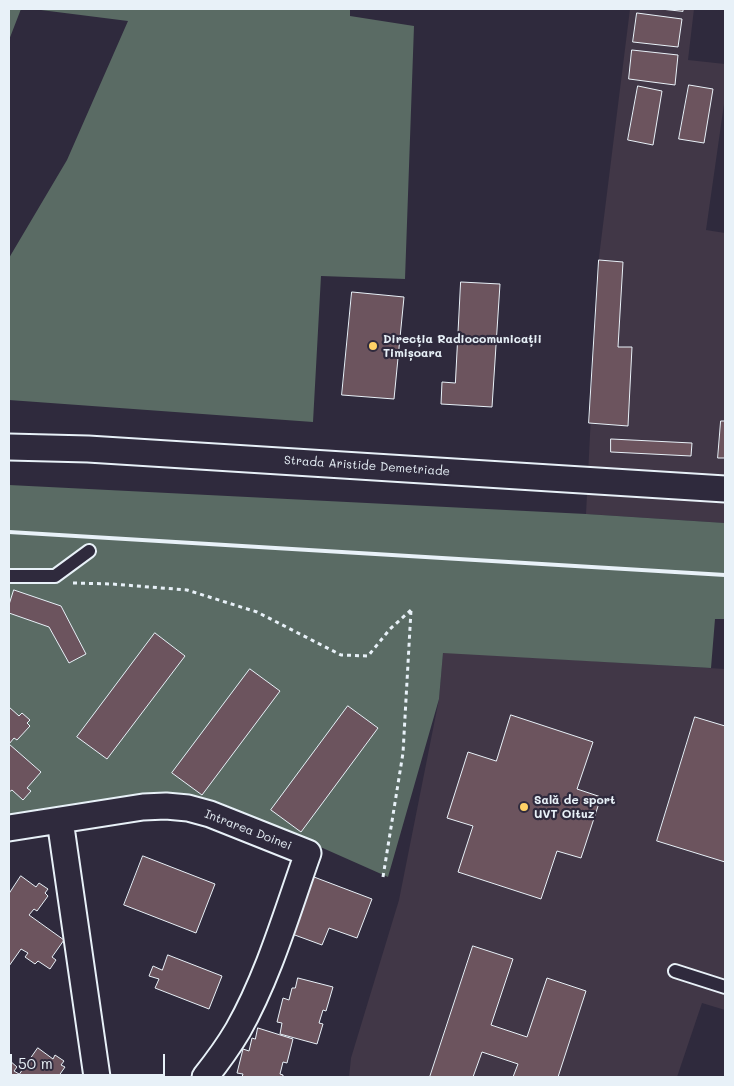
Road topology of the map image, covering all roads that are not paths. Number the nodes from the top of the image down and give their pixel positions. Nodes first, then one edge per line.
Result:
1 (9, 446) edge
2 (725, 489) edge
3 (90, 551) dead end
4 (9, 576) edge
5 (60, 820) junction
6 (9, 828) edge
7 (675, 971) dead end
8 (725, 987) edge
9 (97, 1077) edge
10 (205, 1077) edge

1 - 2 street, Strada Aristide Demetriade
3 - 4 lane
5 - 6 street, Intrarea Doinei
5 - 9 street
5 - 10 street, Intrarea Doinei
7 - 8 lane

